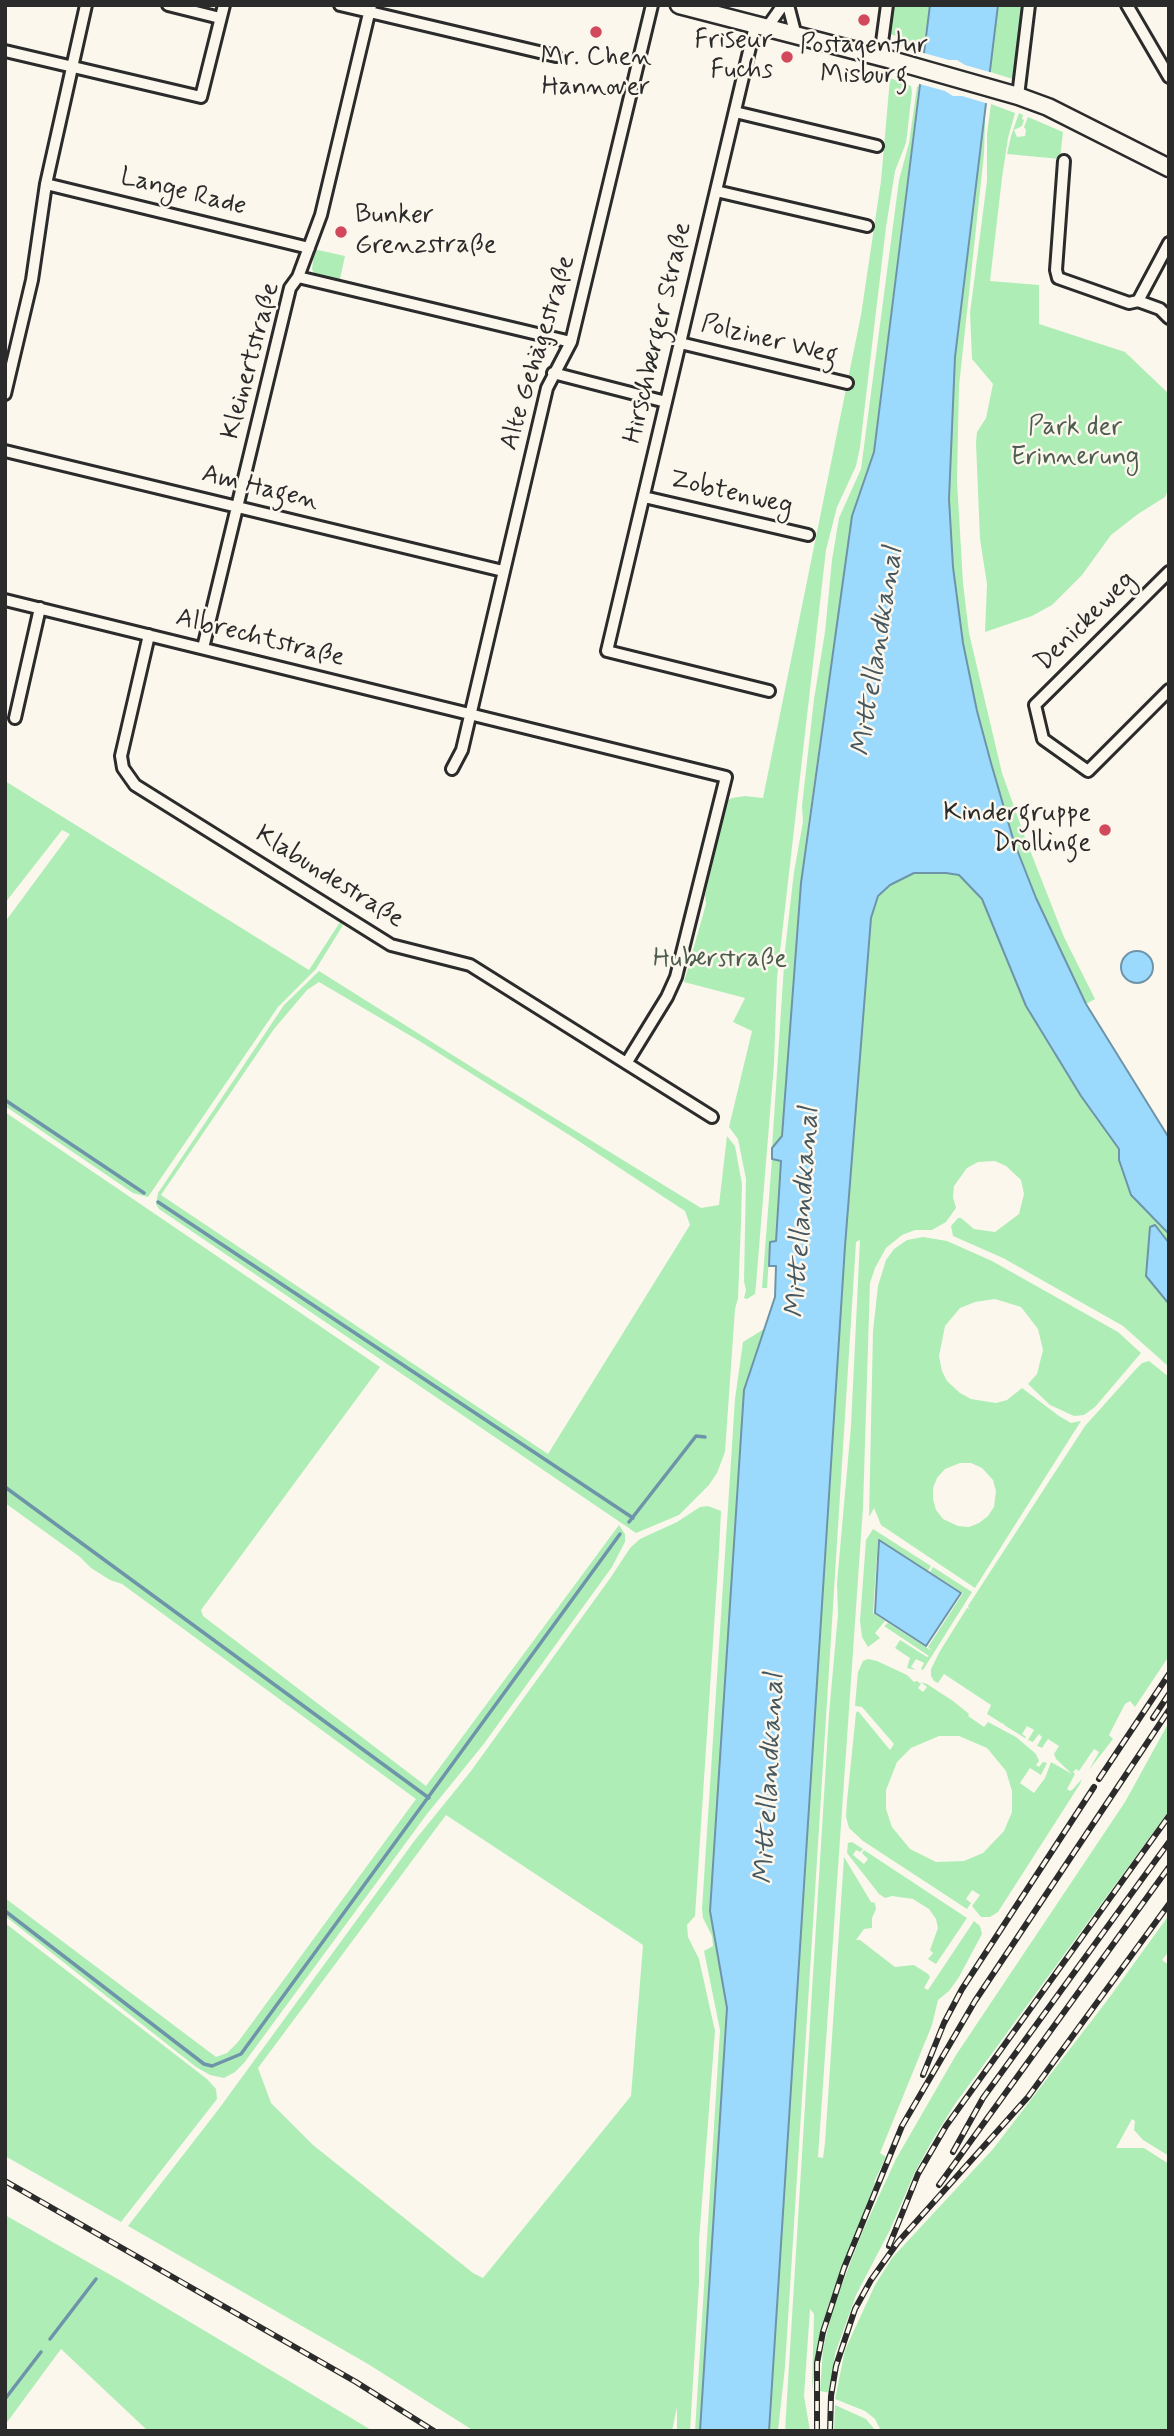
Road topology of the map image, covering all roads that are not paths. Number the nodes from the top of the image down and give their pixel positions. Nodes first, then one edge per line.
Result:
1 (86, 5) edge
2 (168, 5) edge
3 (223, 5) edge
4 (340, 5) edge
5 (652, 5) edge
6 (679, 5) edge
7 (785, 5) edge
8 (887, 5) edge
9 (1028, 5) edge
10 (1127, 5) edge
11 (370, 9) edge
12 (220, 18) junction
13 (761, 27) junction
14 (796, 36) junction
15 (5, 51) edge
16 (556, 56) dead end
17 (880, 57) junction
18 (71, 66) junction
19 (1169, 77) edge
20 (1011, 94) junction
21 (735, 112) junction
22 (877, 146) dead end
23 (1064, 161) dead end
24 (1169, 168) edge
25 (46, 184) junction
26 (716, 191) junction
27 (867, 226) dead end
28 (1169, 243) edge
29 (309, 248) junction
30 (298, 277) junction
31 (1139, 301) junction
32 (1169, 318) edge
33 (571, 342) junction
34 (680, 343) junction
35 (553, 373) junction
36 (847, 383) dead end
37 (5, 394) edge
38 (666, 402) junction
39 (5, 451) edge
40 (644, 497) junction
41 (237, 507) junction
42 (808, 535) dead end
43 (503, 571) junction
44 (1169, 572) edge
45 (5, 600) edge
46 (40, 608) junction
47 (149, 635) junction
48 (203, 648) junction
49 (1169, 690) edge
50 (769, 691) dead end
51 (469, 714) junction
52 (15, 718) dead end
53 (452, 769) dead end
54 (627, 1062) junction
55 (712, 1117) dead end

1 - 18 street
2 - 12 street
3 - 12 street
4 - 11 street
5 - 33 street, Alte Gehägestraße
6 - 13 main road
7 - 13 street
7 - 14 street
8 - 17 street
9 - 20 street
10 - 19 street
11 - 16 street
11 - 29 street, Kleinertstraße
12 - 18 street
13 - 14 main road
13 - 21 street, Hirschberger Straße
14 - 17 main road
15 - 18 street
17 - 20 main road
18 - 25 street
20 - 24 main road
21 - 22 street
21 - 26 street, Hirschberger Straße
23 - 31 street
25 - 29 street, Lange Rade
25 - 37 street
26 - 27 street
26 - 34 street, Hirschberger Straße
28 - 31 street
29 - 30 street, Kleinertstraße
30 - 33 street
30 - 41 street, Kleinertstraße
31 - 32 street
33 - 35 street, Alte Gehägestraße
34 - 36 street, Polziner Weg
34 - 38 street, Hirschberger Straße
35 - 38 street
35 - 43 street, Alte Gehägestraße
38 - 40 street, Hirschberger Straße
39 - 41 street, Am Hagen
40 - 42 street, Zobtenweg
40 - 50 street, Hirschberger Straße
41 - 43 street, Am Hagen
41 - 48 street, Kleinertstraße
43 - 51 street, Alte Gehägestraße
44 - 49 street, Denickeweg
45 - 46 street, Albrechtstraße
46 - 47 street, Albrechtstraße
46 - 52 street
47 - 48 street, Albrechtstraße
47 - 54 street, Klabundestraße
48 - 51 street, Albrechtstraße
51 - 53 street
51 - 54 street, Albrechtstraße
54 - 55 street, Klabundestraße

